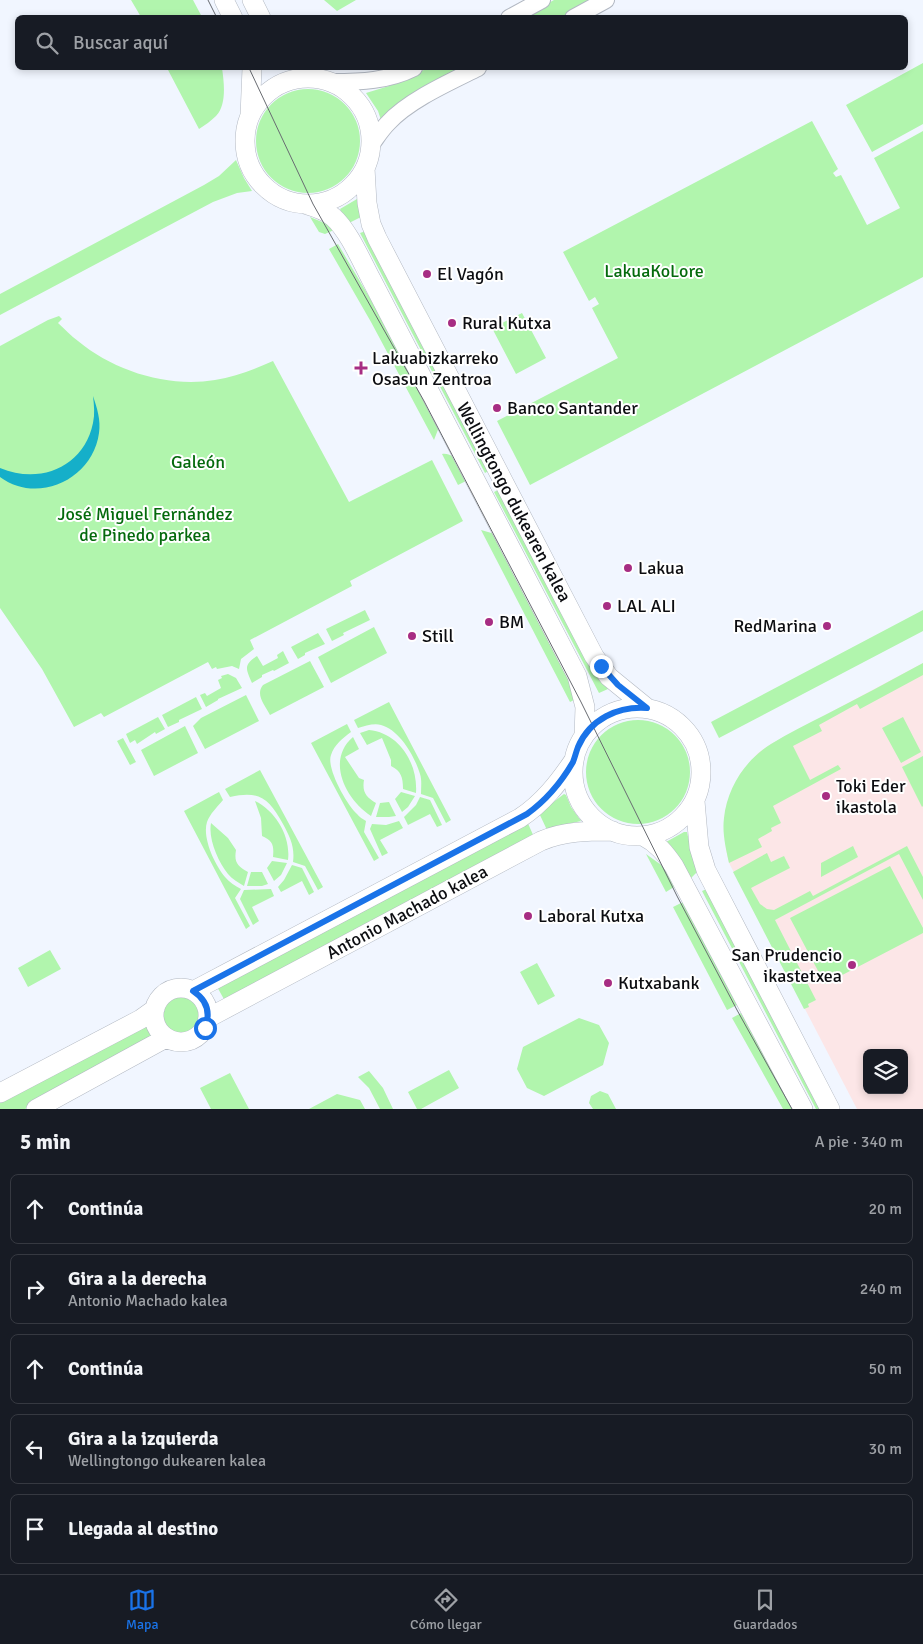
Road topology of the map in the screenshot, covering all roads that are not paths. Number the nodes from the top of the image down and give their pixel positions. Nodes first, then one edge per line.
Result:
1 (224, 0) edge
2 (252, 0) edge
3 (542, 0) edge
4 (606, 0) edge
5 (232, 15) edge
6 (260, 15) edge
7 (514, 15) edge
8 (578, 15) edge
9 (252, 70) edge
10 (308, 70) edge
11 (409, 70) edge
12 (474, 70) edge
13 (327, 80) junction
14 (250, 116) junction
15 (371, 145) junction
16 (365, 168) junction
17 (304, 204) junction
18 (647, 708) junction
19 (584, 736) junction
20 (574, 760) junction
21 (695, 801) junction
22 (613, 831) junction
23 (643, 836) junction
24 (193, 991) junction
25 (154, 1009) junction
26 (208, 1018) junction
27 (166, 1038) junction
28 (0, 1093) edge
29 (36, 1109) edge
30 (803, 1109) edge
31 (830, 1109) edge

1 - 5 main road
2 - 6 main road
3 - 7 street
4 - 8 street
9 - 14 main road
10 - 13 main road
11 - 13 street
12 - 15 street
13 - 14 main road
13 - 15 main road
14 - 17 main road
15 - 16 main road
16 - 17 main road
16 - 18 main road, Wellingtongo dukearen kalea
17 - 19 main road, Wellingtongo dukearen kalea
18 - 19 main road
18 - 21 main road
19 - 20 main road
20 - 22 main road
20 - 24 main road, Antonio Machado kalea
21 - 23 main road
21 - 31 main road
22 - 23 main road
22 - 26 main road, Antonio Machado kalea
23 - 30 main road
24 - 25 main road
24 - 26 main road
25 - 27 main road
25 - 28 main road
26 - 27 main road
27 - 29 main road

